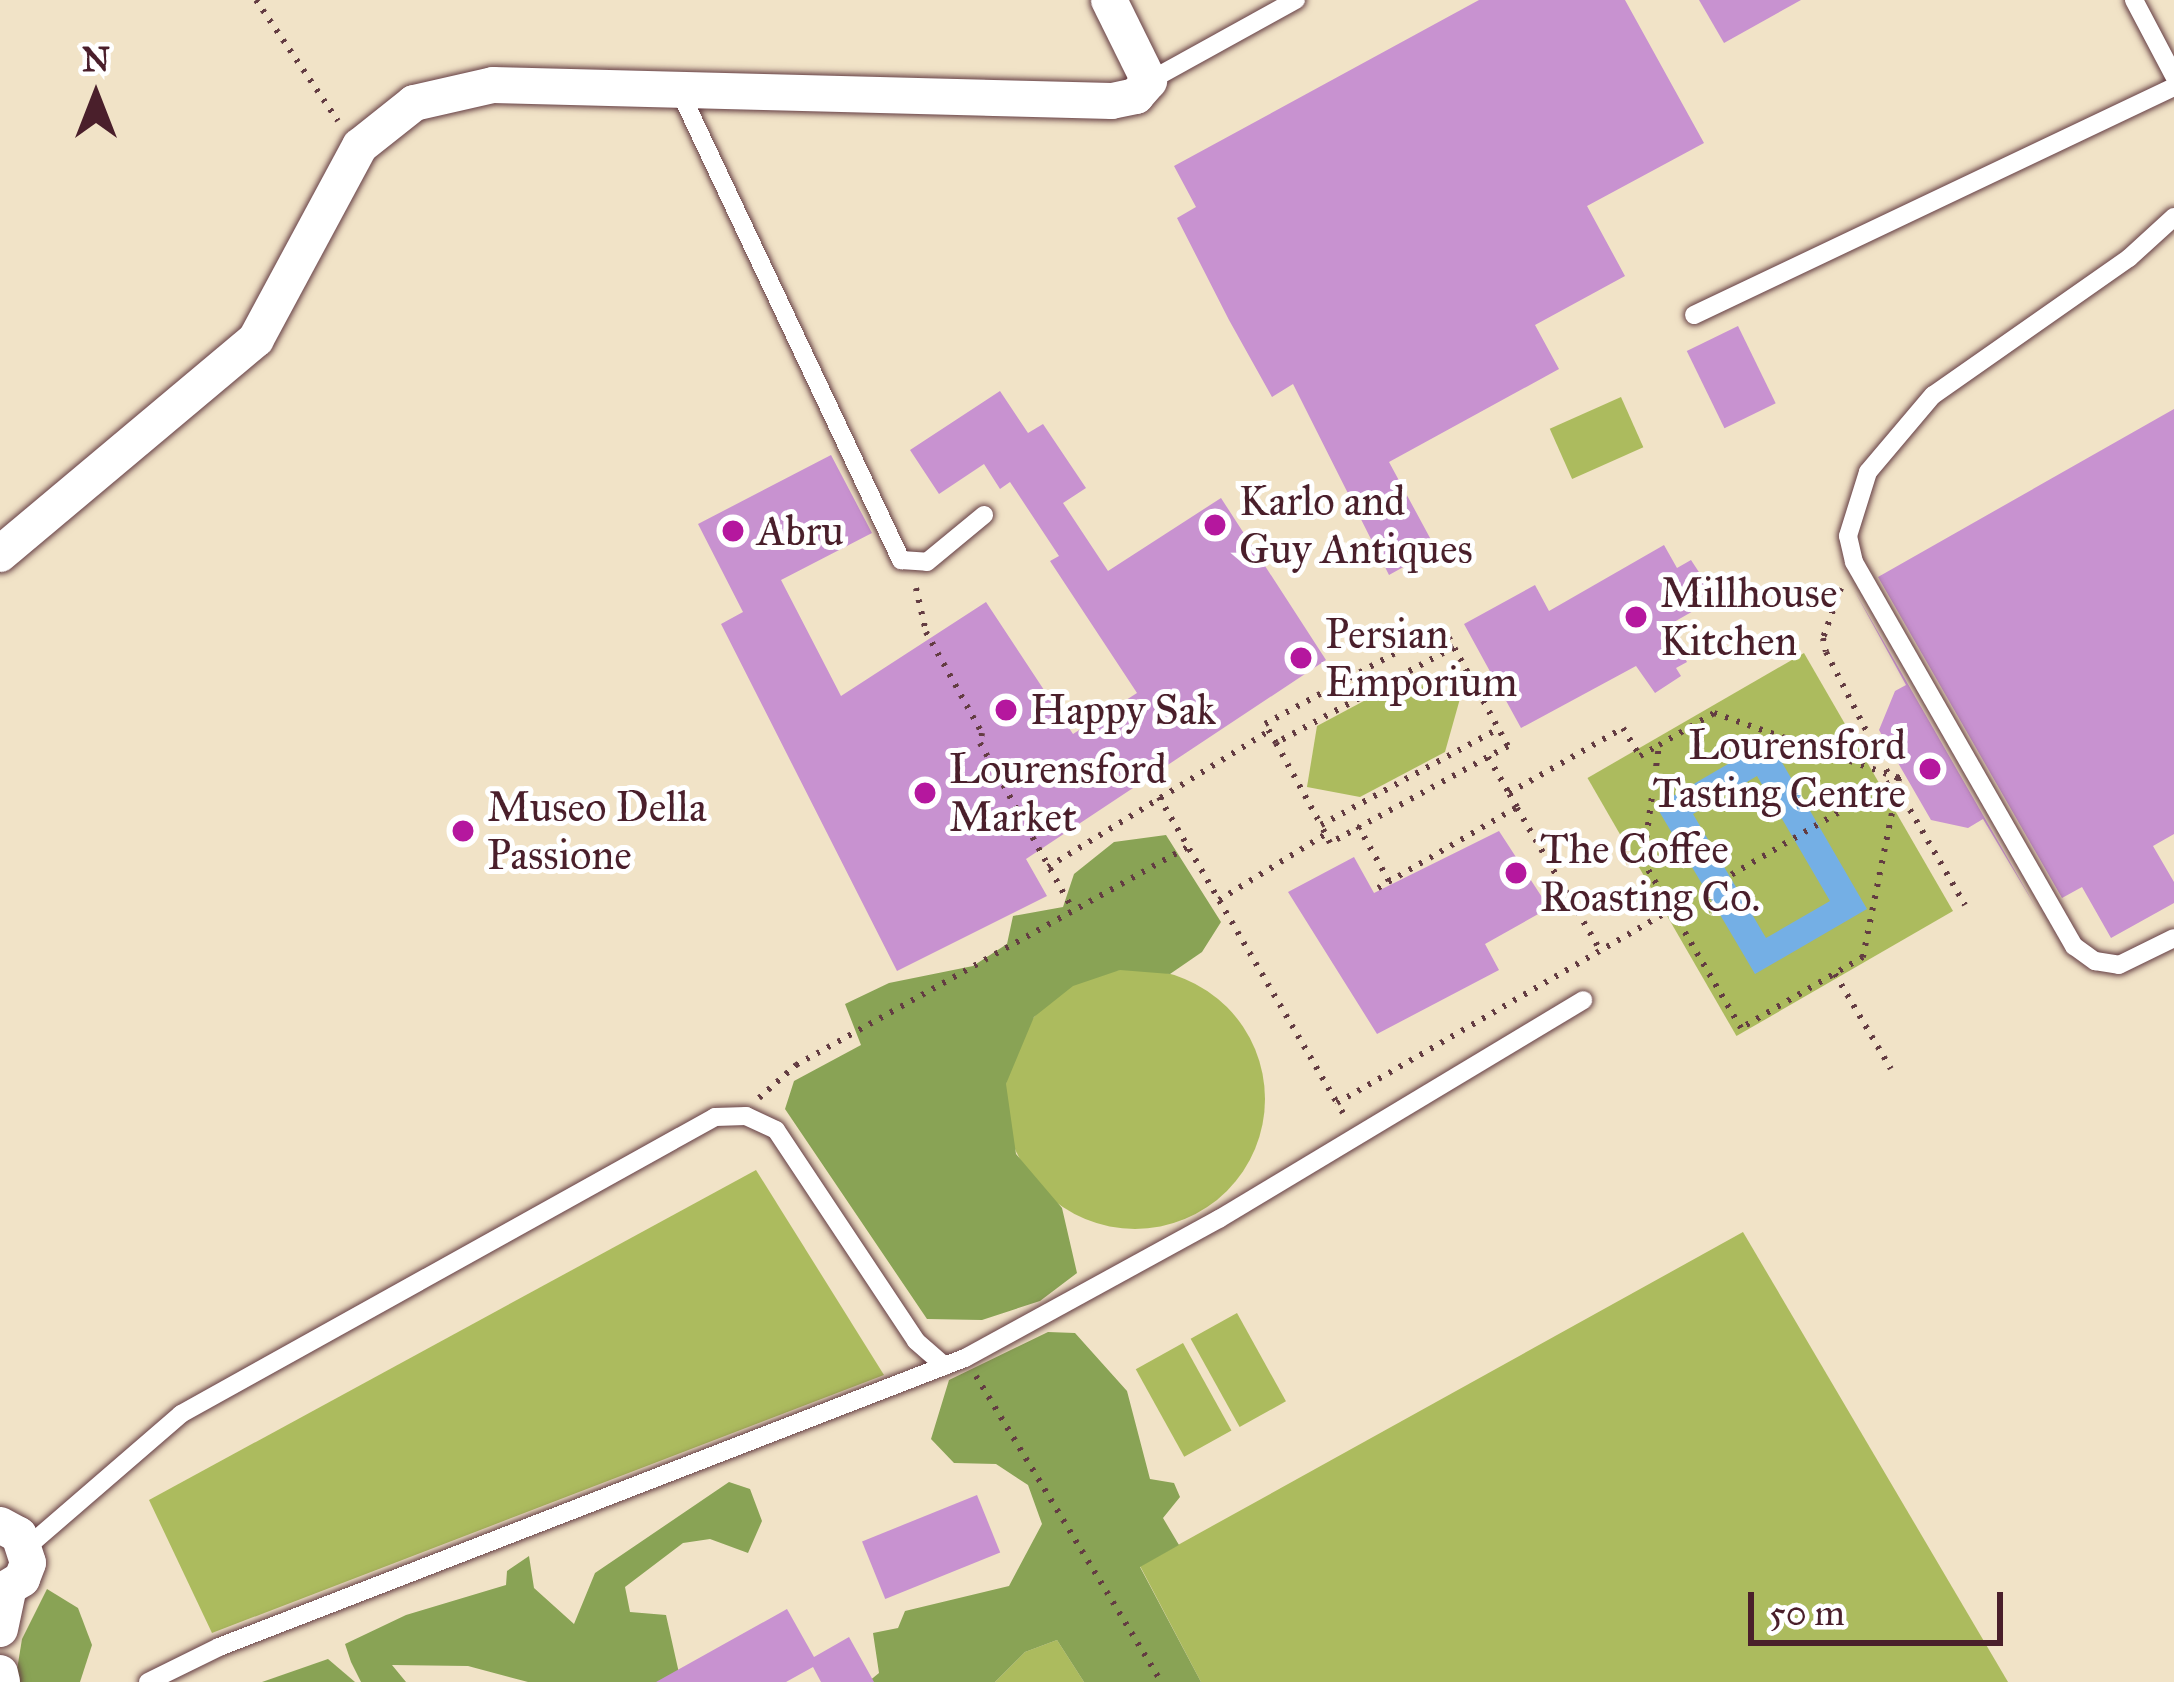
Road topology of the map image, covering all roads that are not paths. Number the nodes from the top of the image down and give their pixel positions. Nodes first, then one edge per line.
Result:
1 (1109, 0) edge
2 (1296, 0) edge
3 (2134, 0) edge
4 (2174, 76) edge
5 (1149, 82) junction
6 (2174, 87) edge
7 (680, 92) junction
8 (2174, 217) edge
9 (1694, 315) dead end
10 (984, 515) dead end
11 (0, 554) edge
12 (2174, 938) edge
13 (1583, 1000) dead end
14 (945, 1366) junction
15 (13, 1537) edge
16 (4, 1591) edge
17 (0, 1629) edge
18 (0, 1673) edge
19 (2, 1682) edge
20 (148, 1682) edge

1 - 5 street
2 - 5 lane
3 - 4 lane
5 - 7 street
6 - 9 lane
7 - 10 lane
7 - 11 street
8 - 12 lane
13 - 14 lane
14 - 15 lane
14 - 20 lane
15 - 16 street
16 - 17 street
18 - 19 street

